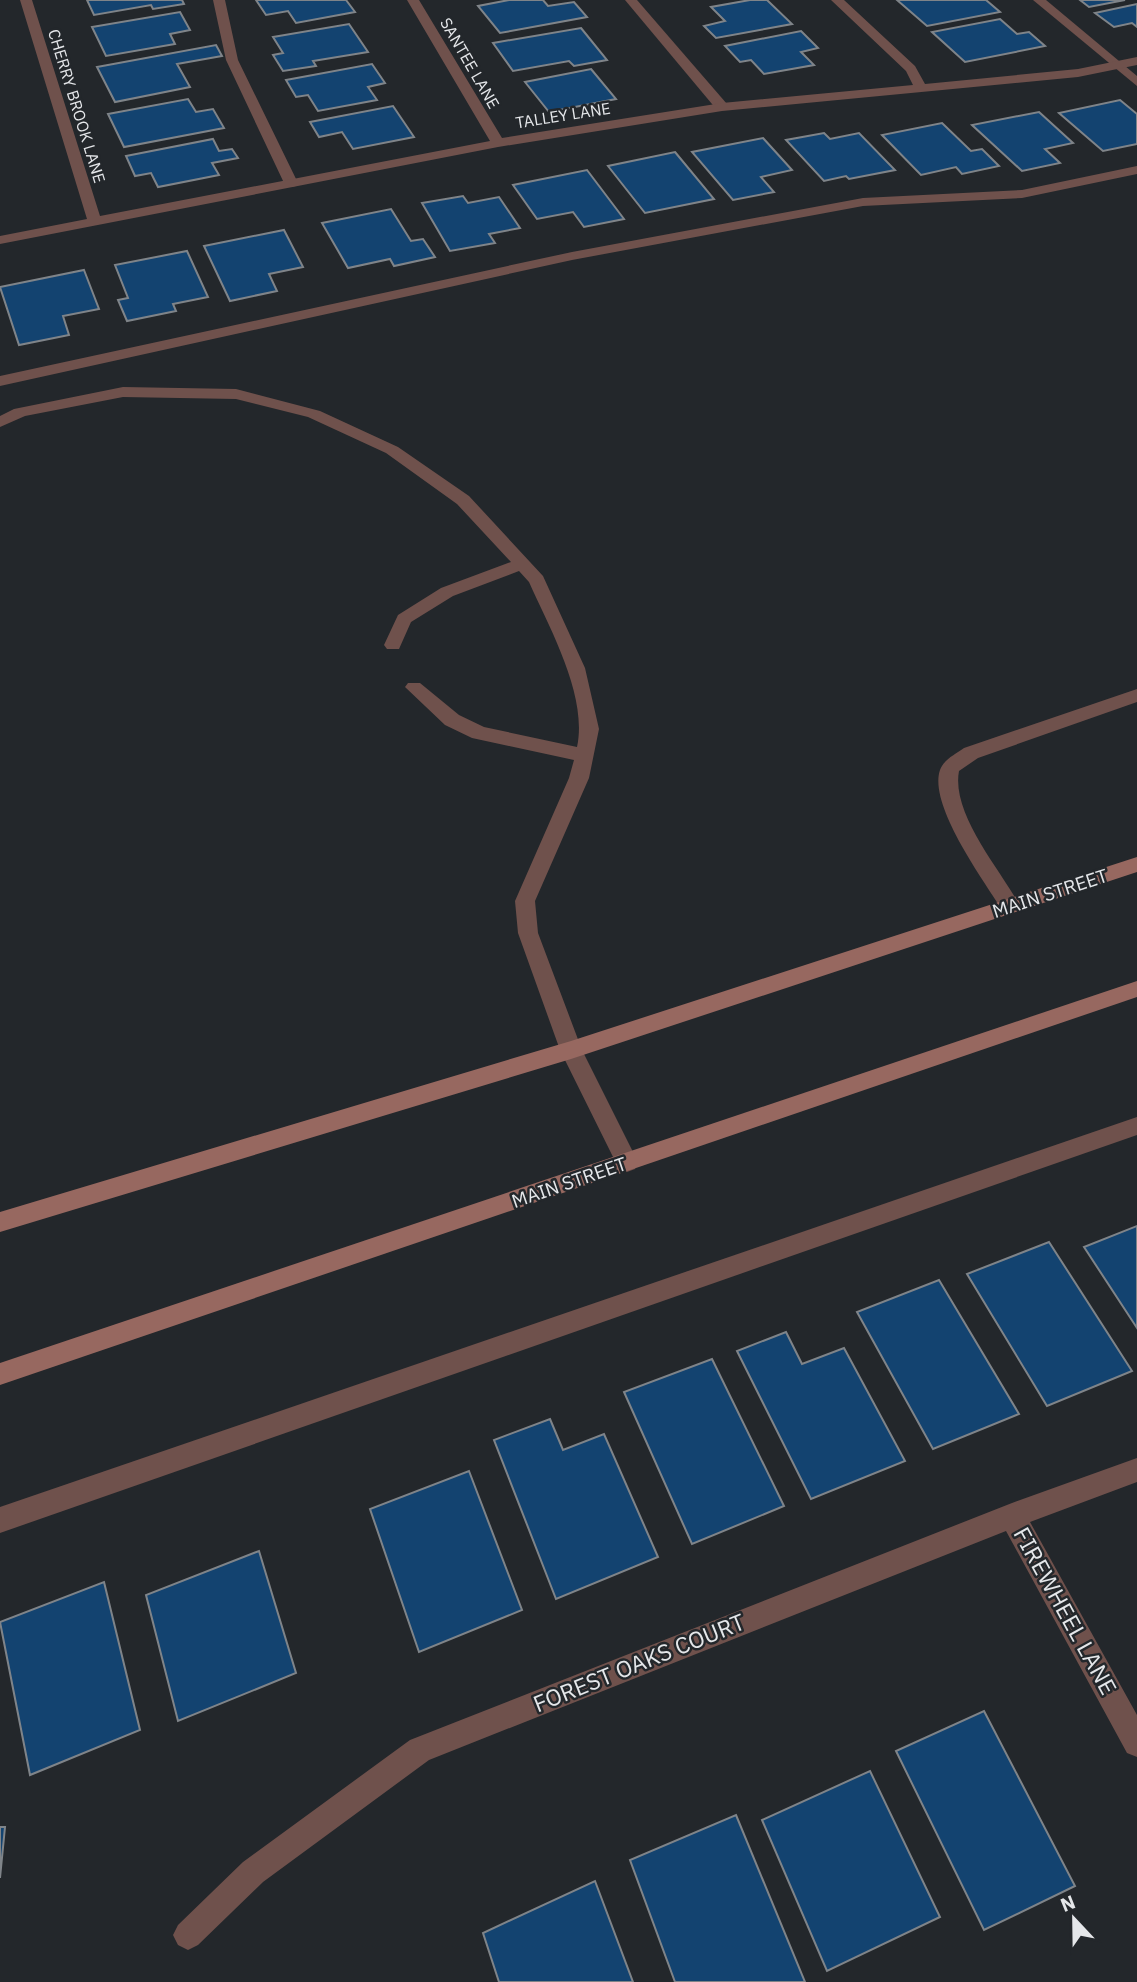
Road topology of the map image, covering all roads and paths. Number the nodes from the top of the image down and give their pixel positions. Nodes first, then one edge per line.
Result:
1 (26, 0) edge
2 (219, 0) edge
3 (413, 0) edge
4 (631, 0) edge
5 (837, 0) edge
6 (1039, 0) edge
7 (1137, 61) edge
8 (1116, 65) junction
9 (1137, 82) edge
10 (922, 89) junction
11 (722, 107) junction
12 (498, 143) junction
13 (1137, 170) edge
14 (291, 183) junction
15 (94, 222) junction
16 (0, 240) edge
17 (0, 381) edge
18 (0, 422) edge
19 (522, 564) junction
20 (393, 645) dead end
21 (414, 687) dead end
22 (1137, 695) edge
23 (584, 755) junction
24 (1137, 864) edge
25 (1010, 906) junction
26 (1137, 989) edge
27 (571, 1050) junction
28 (1137, 1126) edge
29 (627, 1162) junction
30 (0, 1222) edge
31 (0, 1374) edge
32 (1137, 1470) edge
33 (1013, 1516) junction
34 (0, 1520) edge
35 (1137, 1743) edge
36 (188, 1935) dead end

1 - 15 street, CHERRY BROOK LANE
2 - 14 street
3 - 12 street, SANTEE LANE
4 - 11 street
5 - 10 street
6 - 8 street
7 - 8 street, TALLEY LANE
8 - 9 street
8 - 10 street, TALLEY LANE
10 - 11 street, TALLEY LANE
11 - 12 street, TALLEY LANE
12 - 14 street, TALLEY LANE
13 - 17 street
14 - 15 street, TALLEY LANE
15 - 16 street, TALLEY LANE
18 - 19 street
19 - 20 street
19 - 23 street
21 - 23 street
22 - 25 street
23 - 27 street
24 - 25 main road, MAIN STREET
25 - 27 main road, MAIN STREET
26 - 29 main road, MAIN STREET
27 - 29 street
27 - 30 main road, MAIN STREET
28 - 34 street
29 - 31 main road, MAIN STREET
32 - 33 street, FOREST OAKS COURT
33 - 35 street, FIREWHEEL LANE
33 - 36 street, FOREST OAKS COURT

